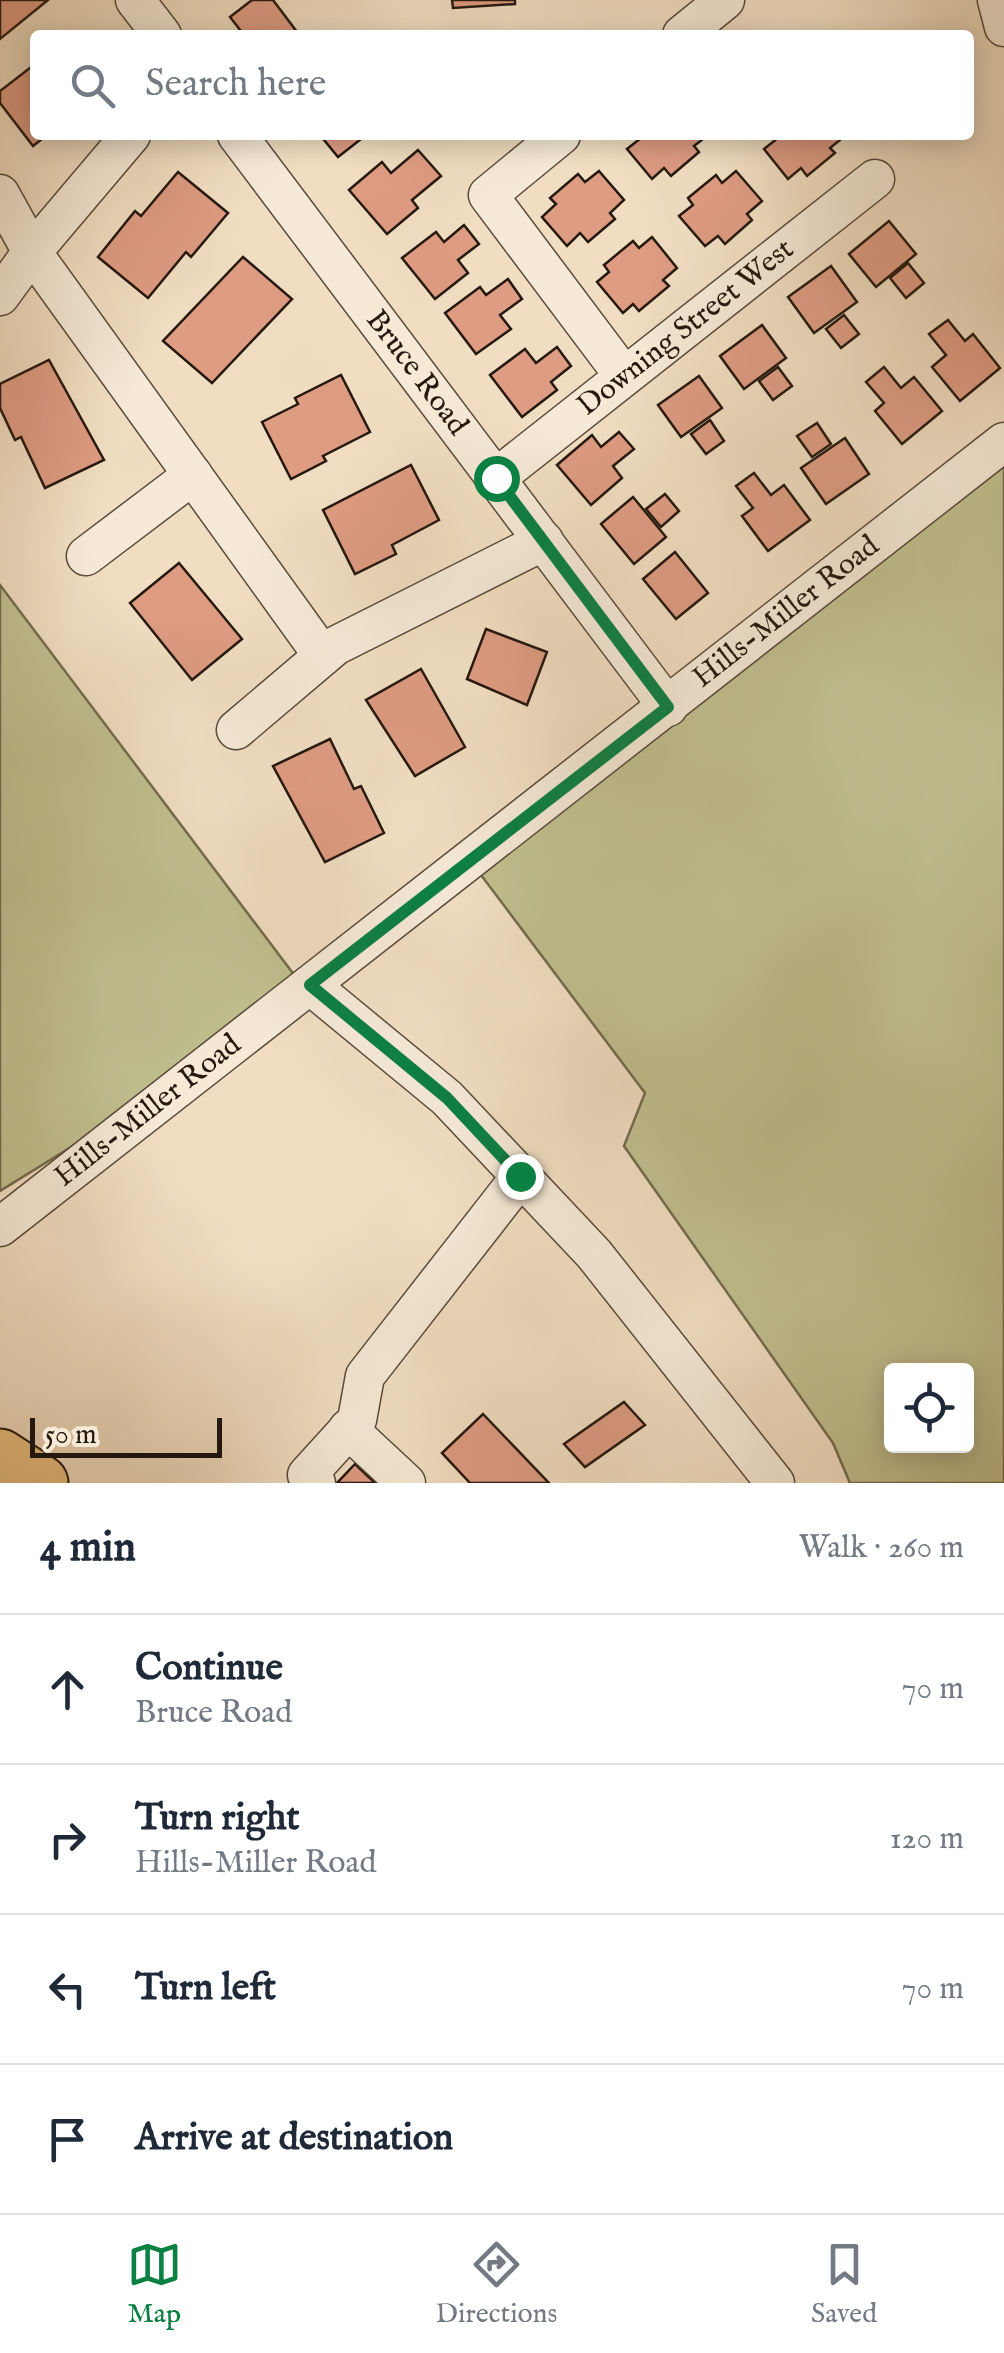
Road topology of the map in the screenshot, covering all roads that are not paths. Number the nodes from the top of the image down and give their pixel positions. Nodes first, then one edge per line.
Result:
1 (136, 0) edge
2 (725, 0) edge
3 (997, 0) edge
4 (1004, 26) edge
5 (158, 30) edge
6 (688, 30) edge
7 (128, 140) edge
8 (241, 140) edge
9 (555, 140) edge
10 (874, 179) dead end
11 (0, 194) edge
12 (32, 252) junction
13 (0, 296) edge
14 (624, 376) junction
15 (1004, 442) edge
16 (192, 475) junction
17 (496, 478) junction
18 (544, 541) junction
19 (86, 556) dead end
20 (323, 656) junction
21 (668, 707) junction
22 (236, 730) dead end
23 (310, 985) junction
24 (520, 1176) junction
25 (0, 1228) edge
26 (348, 1429) junction
27 (0, 1457) edge
28 (40, 1483) edge
29 (316, 1483) edge
30 (406, 1483) edge
31 (775, 1483) edge

1 - 5 street
2 - 6 street
3 - 4 street
7 - 12 street
8 - 17 street, Bruce Road
9 - 14 street
10 - 14 street, Downing Street West
11 - 12 street
12 - 13 street
12 - 16 street
14 - 17 street, Downing Street West
15 - 21 street, Hills-Miller Road
16 - 19 street
16 - 20 street
17 - 18 street, Bruce Road
18 - 20 street
18 - 21 street, Bruce Road
20 - 22 street
21 - 23 street, Hills-Miller Road
23 - 24 street
23 - 25 street, Hills-Miller Road
24 - 26 street
24 - 31 street
26 - 29 street
26 - 30 street
27 - 28 highway

